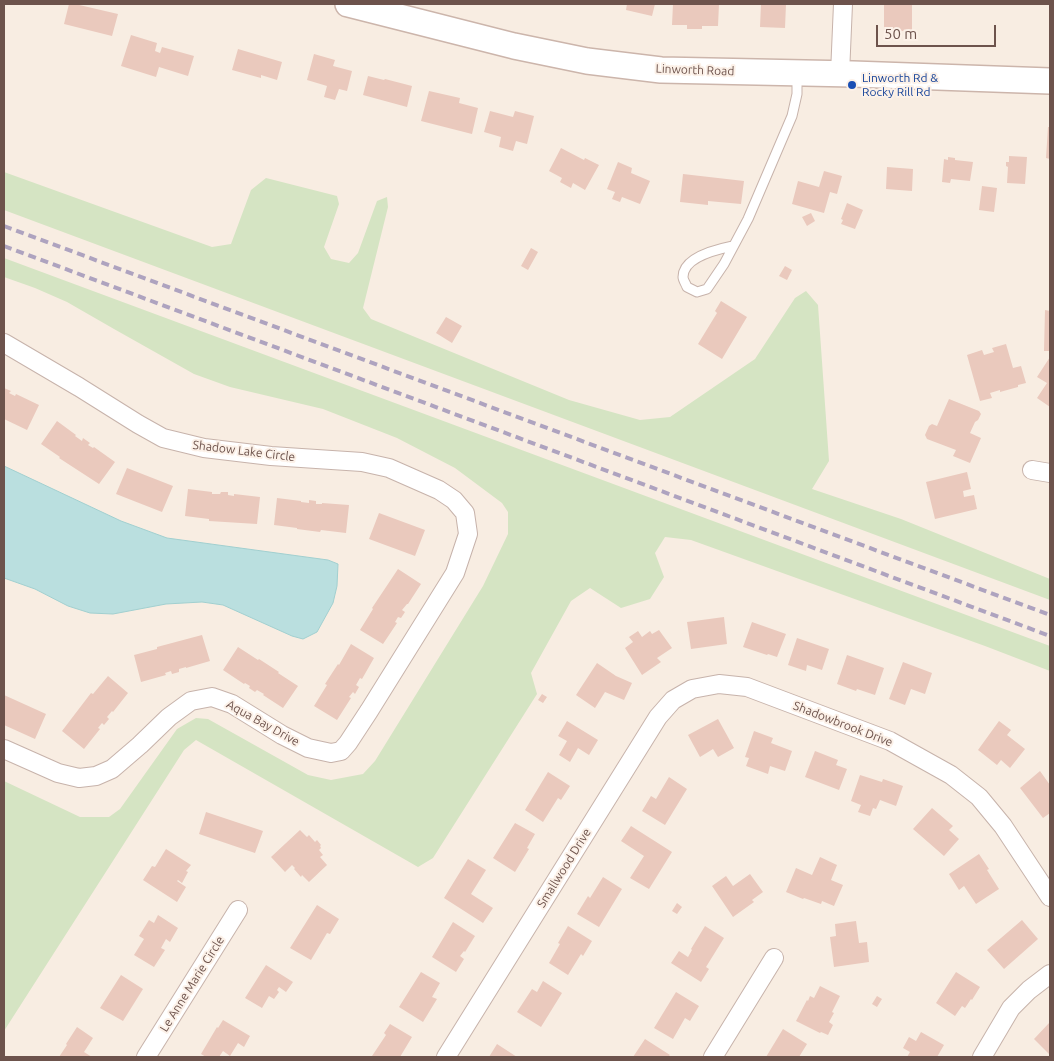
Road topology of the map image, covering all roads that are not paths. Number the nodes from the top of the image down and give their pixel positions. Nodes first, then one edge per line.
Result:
1 (348, 4) edge
2 (843, 4) edge
3 (798, 73) junction
4 (840, 74) junction
5 (1050, 81) edge
6 (733, 246) junction
7 (4, 344) edge
8 (1032, 470) dead end
9 (1050, 473) edge
10 (465, 513) joint
11 (692, 688) joint
12 (4, 749) edge
13 (1050, 897) edge
14 (238, 910) dead end
15 (774, 958) dead end
16 (1050, 974) edge
17 (146, 1057) edge
18 (446, 1057) edge
19 (713, 1057) edge
20 (982, 1057) edge

1 - 3 main road, Linworth Road
2 - 4 street
3 - 4 main road, Linworth Road
3 - 6 lane
4 - 5 main road, Linworth Road
6 - 6 lane
7 - 10 street, Shadow Lake Circle
8 - 9 street
10 - 12 street, Aqua Bay Drive
11 - 13 street, Shadowbrook Drive
11 - 18 street, Smallwood Drive
14 - 17 street, Le Anne Marie Circle
15 - 19 street
16 - 20 street

